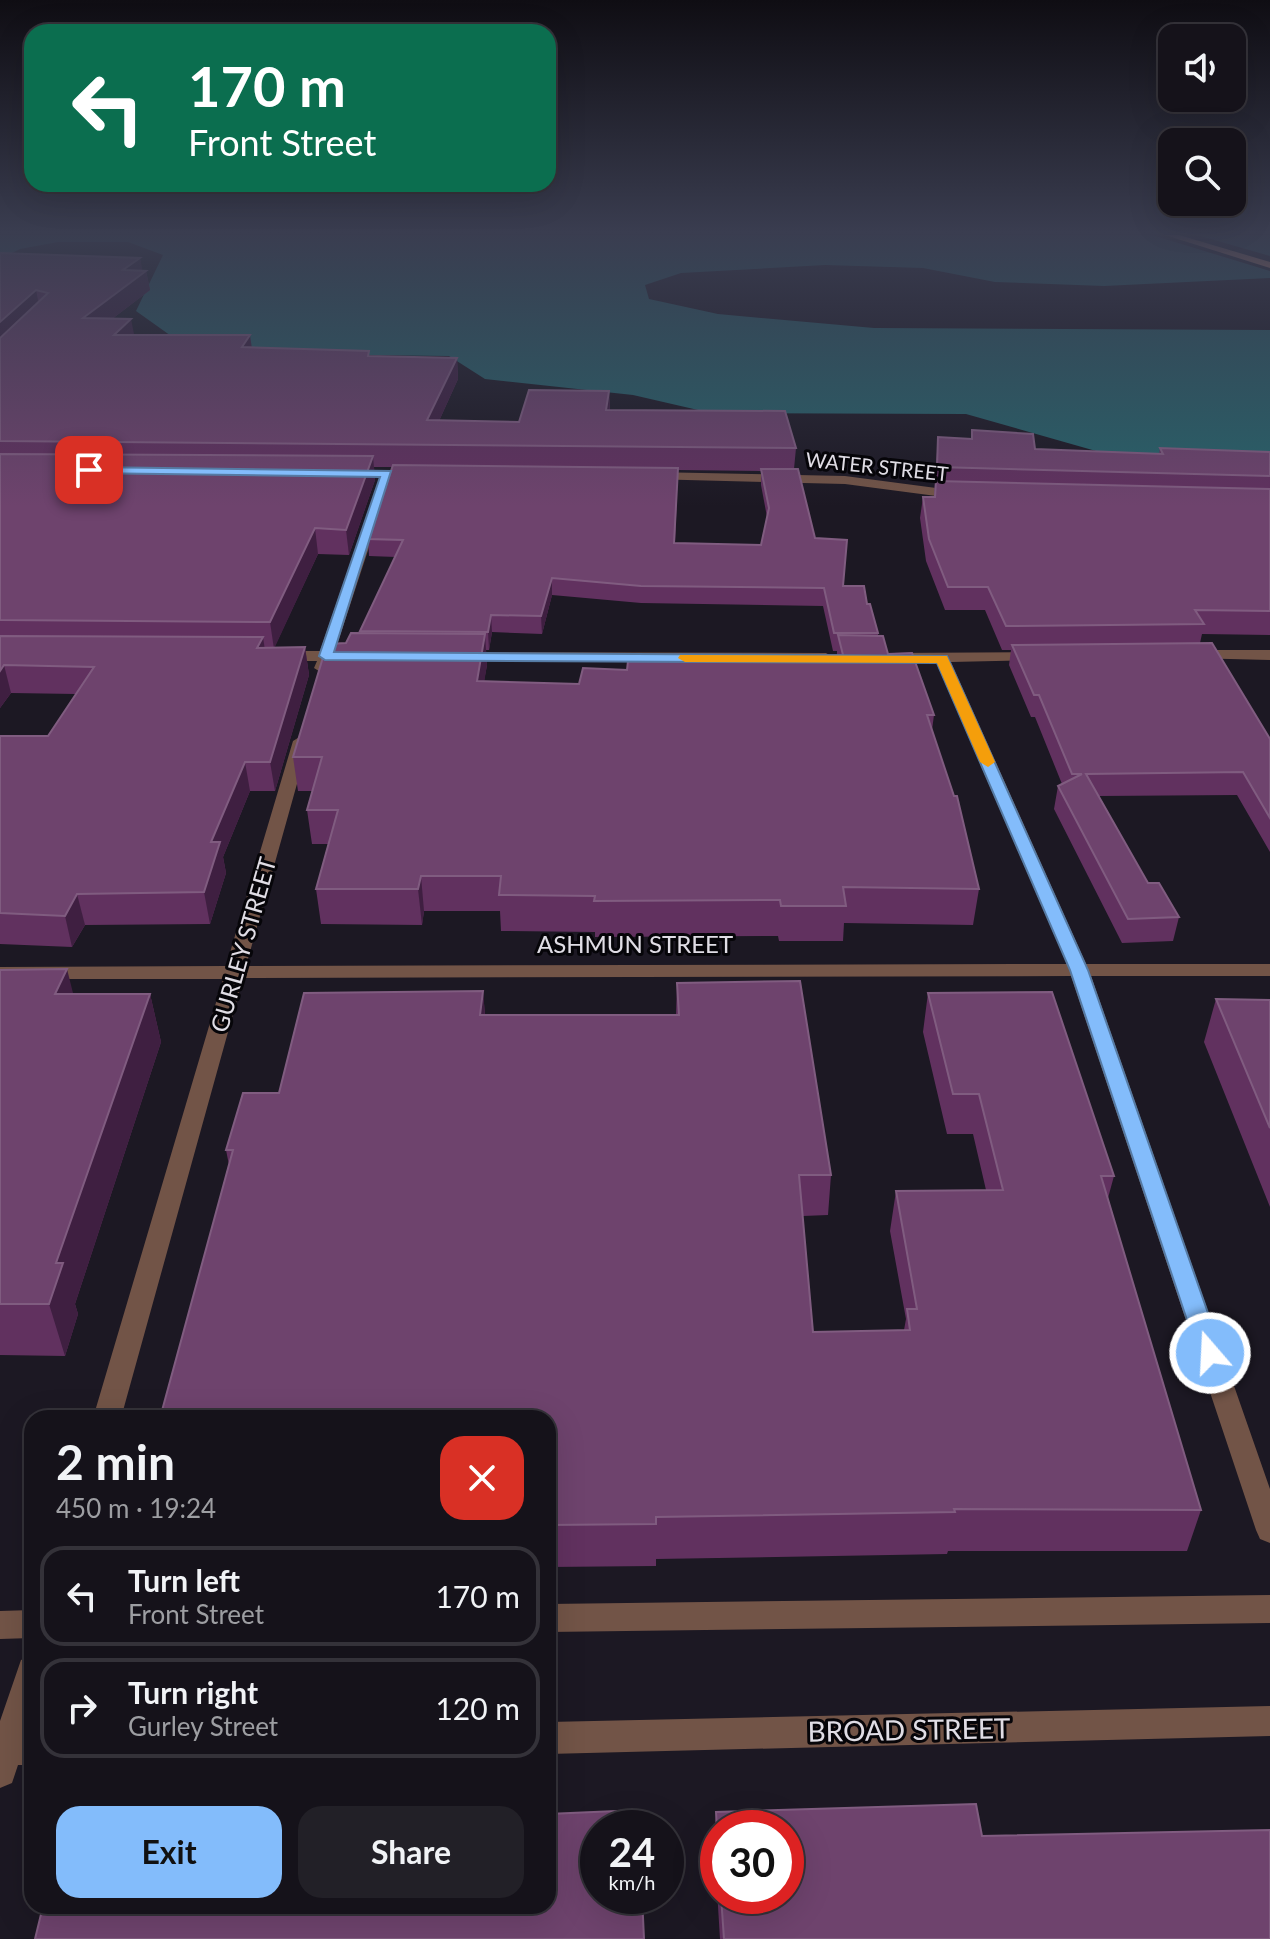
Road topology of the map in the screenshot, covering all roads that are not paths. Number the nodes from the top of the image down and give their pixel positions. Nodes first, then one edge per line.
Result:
1 (341, 473) edge
2 (387, 473) junction
3 (435, 474) edge
4 (643, 476) edge
5 (981, 496) edge
6 (1270, 655) edge
7 (263, 656) edge
8 (325, 656) junction
9 (373, 656) edge
10 (1176, 656) edge
11 (452, 657) edge
12 (1051, 657) edge
13 (847, 658) edge
14 (879, 658) edge
15 (942, 659) junction
16 (317, 686) edge
17 (304, 731) edge
18 (1079, 970) junction
19 (1270, 970) edge
20 (237, 971) junction
21 (0, 973) edge
22 (109, 1410) edge
23 (1270, 1530) edge
24 (1270, 1609) edge
25 (556, 1618) edge
26 (24, 1624) edge
27 (0, 1625) edge
28 (24, 1701) edge
29 (1270, 1721) edge
30 (556, 1738) edge
31 (10, 1755) edge

1 - 2 street
2 - 3 street
2 - 8 street
4 - 5 street, WATER STREET
6 - 10 street
7 - 8 street
8 - 9 street
8 - 16 street
11 - 13 street
12 - 15 street
14 - 15 street
15 - 18 street
17 - 20 street, GURLEY STREET
18 - 19 street, ASHMUN STREET
18 - 20 street, ASHMUN STREET
18 - 23 street
20 - 21 street, ASHMUN STREET
20 - 22 street, GURLEY STREET
24 - 25 street
26 - 27 street
28 - 31 street
29 - 30 street, BROAD STREET

